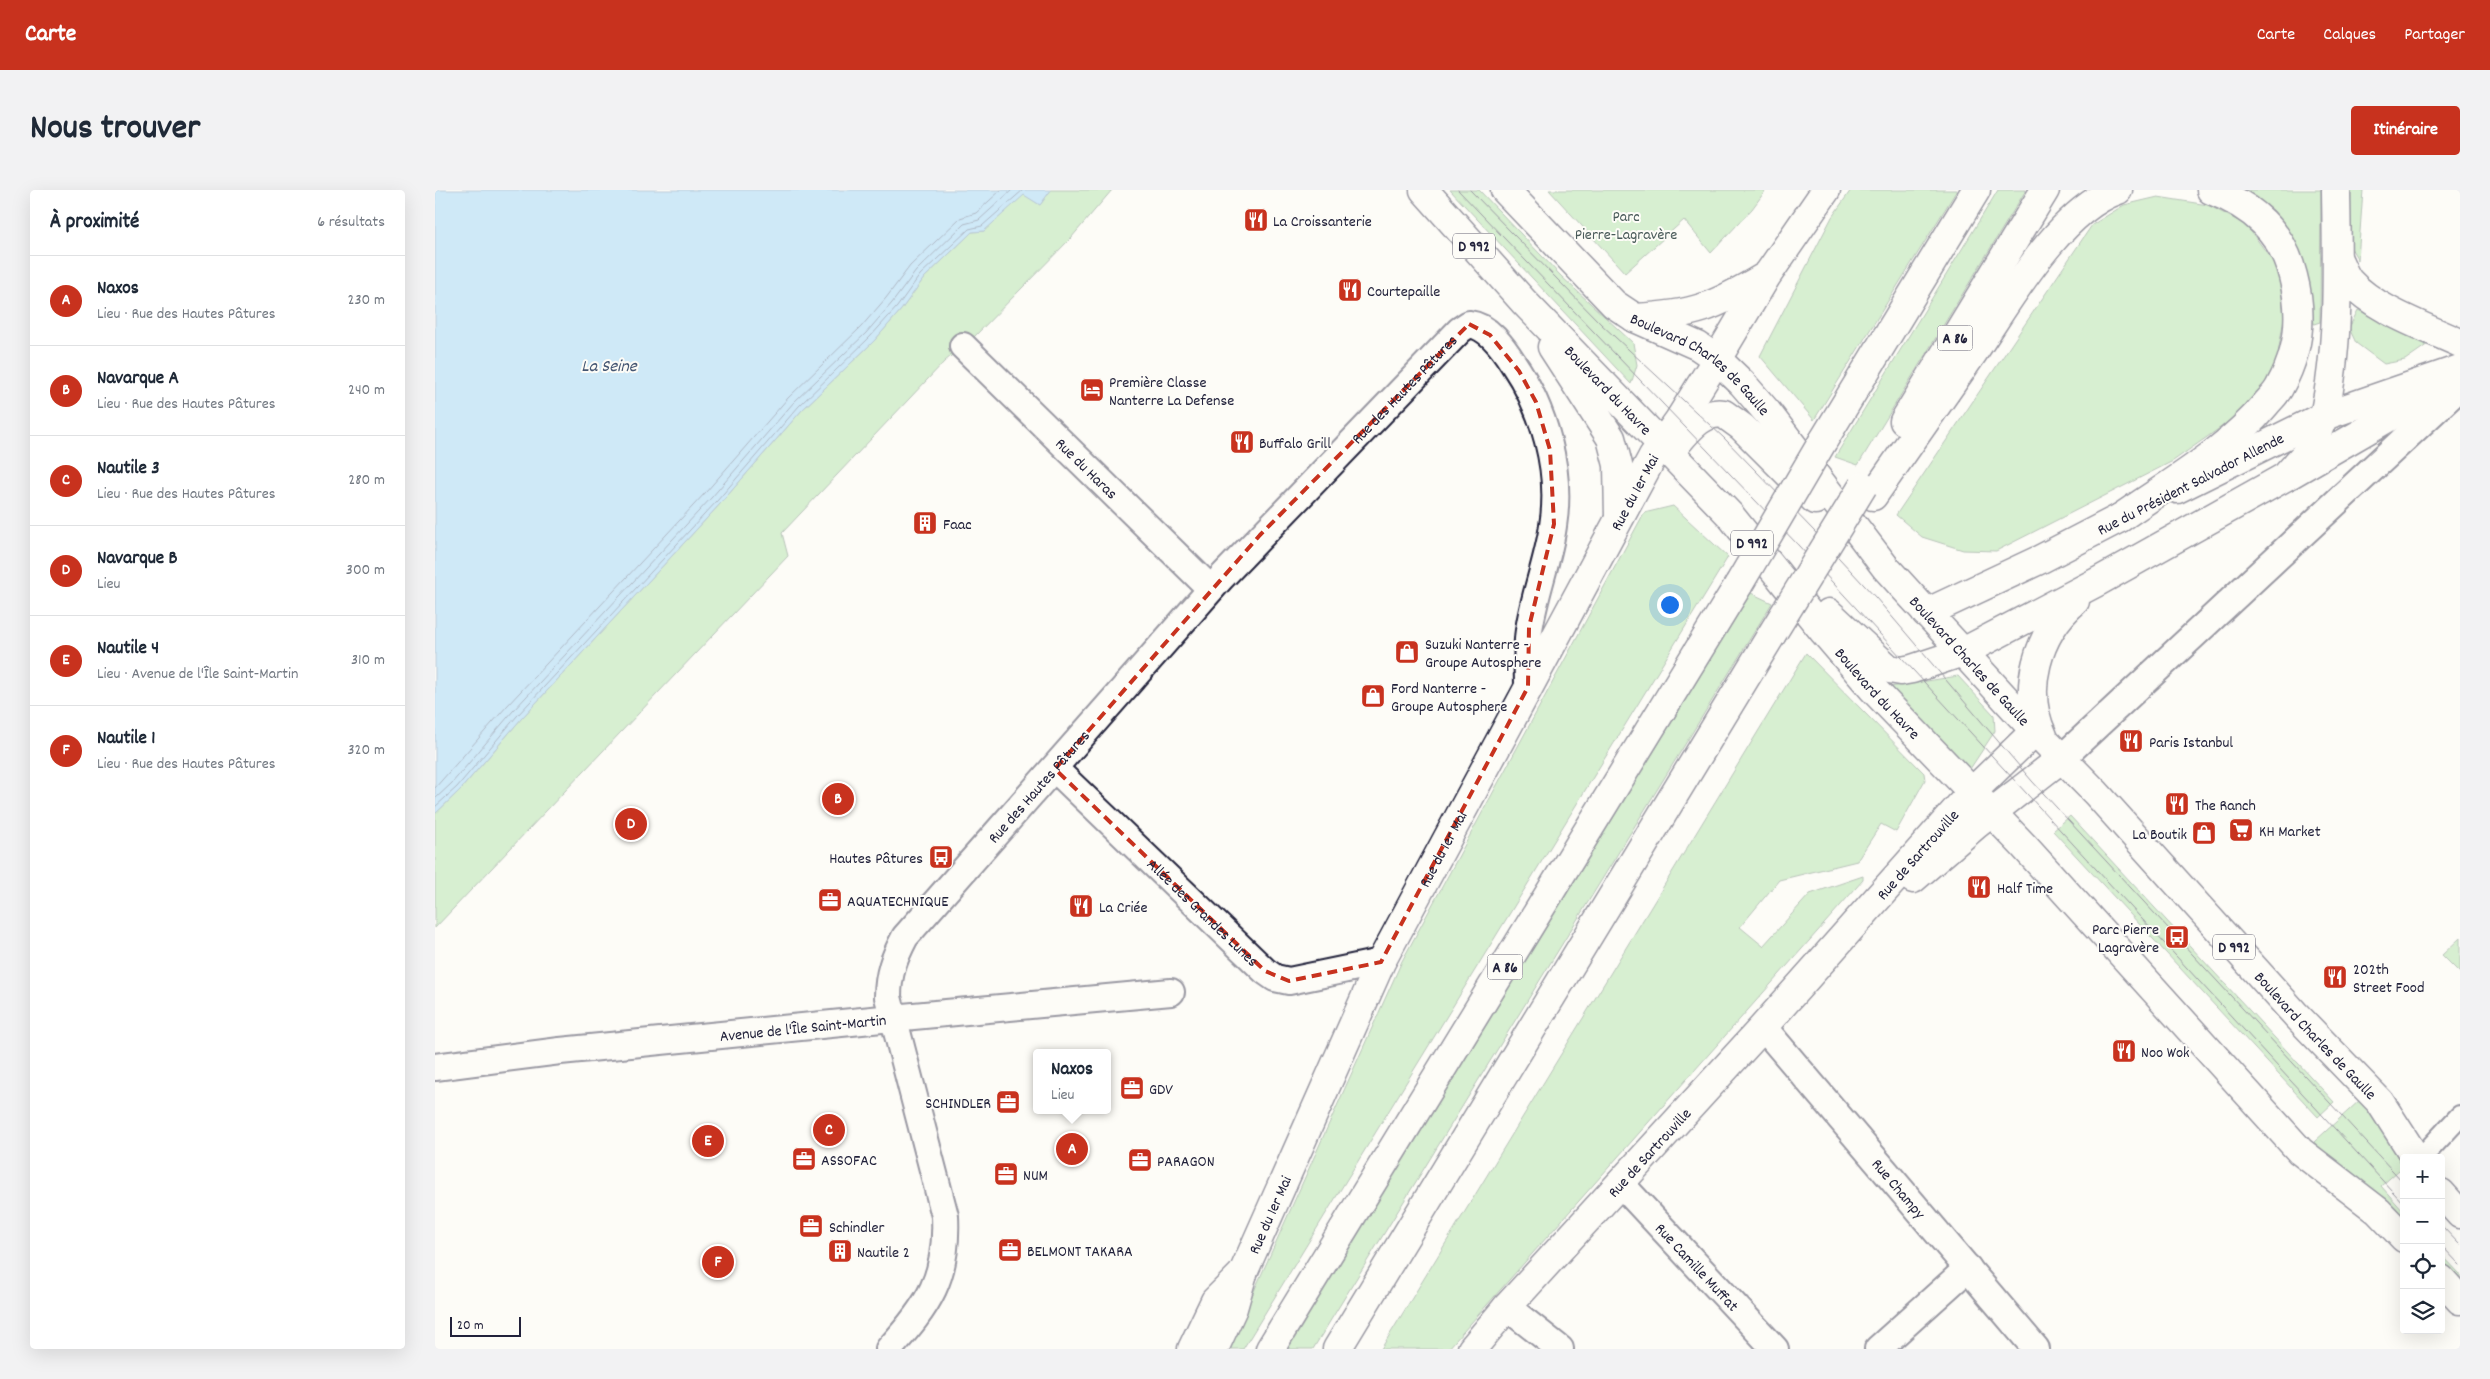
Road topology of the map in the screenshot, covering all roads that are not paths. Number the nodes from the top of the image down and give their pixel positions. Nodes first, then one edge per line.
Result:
1 (1424, 190) edge
2 (1505, 190) edge
3 (1826, 190) edge
4 (1976, 190) edge
5 (2045, 190) edge
6 (2118, 190) edge
7 (2211, 190) edge
8 (2336, 190) edge
9 (2337, 258) junction
10 (1766, 276) junction
11 (1523, 302) junction
12 (1635, 318) junction
13 (2460, 343) edge
14 (963, 346) dead end
15 (1717, 359) junction
16 (2460, 369) edge
17 (2460, 376) edge
18 (2460, 387) edge
19 (2324, 416) junction
20 (1662, 450) junction
21 (2285, 477) junction
22 (1868, 491) junction
23 (1730, 515) junction
24 (2119, 518) junction
25 (1619, 520) junction
26 (1886, 568) junction
27 (2099, 581) junction
28 (1211, 589) junction
29 (1926, 613) junction
30 (1963, 652) junction
31 (1528, 687) junction
32 (2047, 743) junction
33 (1055, 769) junction
34 (1972, 792) junction
35 (1993, 813) junction
36 (1822, 960) junction
37 (1381, 962) junction
38 (1171, 992) dead end
39 (892, 1018) junction
40 (1763, 1027) junction
41 (435, 1067) edge
42 (2460, 1116) edge
43 (2414, 1154) edge
44 (2425, 1154) edge
45 (1620, 1183) junction
46 (2445, 1197) edge
47 (2460, 1214) edge
48 (2400, 1234) edge
49 (1968, 1268) junction
50 (1243, 1273) junction
51 (2445, 1283) edge
52 (2460, 1300) edge
53 (1507, 1307) junction
54 (889, 1349) edge
55 (1192, 1349) edge
56 (1214, 1349) edge
57 (1270, 1349) edge
58 (1337, 1349) edge
59 (1472, 1349) edge
60 (1483, 1349) edge
61 (1560, 1349) edge
62 (1775, 1349) edge
63 (1878, 1349) edge
64 (2037, 1349) edge

1 - 11 main road, Boulevard du Havre / D 992
2 - 12 main road, Boulevard Charles de Gaulle / D 992
3 - 10 main road, Rue du 1er Mai
4 - 57 main road, A 86, bridge
5 - 22 main road, A 86
6 - 22 main road
7 - 24 main road
8 - 9 main road
9 - 13 main road
9 - 19 main road
10 - 12 main road
10 - 15 main road, Rue du 1er Mai
11 - 20 main road, Boulevard du Havre / D 992
11 - 25 main road
12 - 15 main road, Boulevard Charles de Gaulle / D 992
14 - 28 street, Rue du Haras
15 - 20 main road, Rue du 1er Mai
15 - 26 main road, Boulevard Charles de Gaulle / D 992
16 - 19 main road, Rue du Président Salvador Allende
17 - 21 main road
18 - 32 street
19 - 21 main road
19 - 24 main road, Rue du Président Salvador Allende
20 - 23 main road, Boulevard du Havre / D 992
20 - 25 main road, Rue du 1er Mai
20 - 26 main road
21 - 27 main road
22 - 58 main road, A 86, bridge
23 - 30 main road
23 - 34 main road, Boulevard du Havre / D 992
24 - 29 main road, Rue du Président Salvador Allende
25 - 31 main road, Rue du 1er Mai
26 - 29 main road, Boulevard Charles de Gaulle / D 992
27 - 30 main road
27 - 32 main road
28 - 31 street, Rue des Hautes Pâtures
28 - 33 street, Rue des Hautes Pâtures
29 - 30 main road, Boulevard Charles de Gaulle / D 992
30 - 32 main road, Boulevard Charles de Gaulle / D 992
31 - 37 main road, Rue du 1er Mai
32 - 34 main road, Rue de Sartrouville
32 - 35 main road, Rue de Sartrouville
32 - 43 main road, Boulevard Charles de Gaulle / D 992
33 - 37 street, Allée des Grandes Lunes
33 - 39 street, Rue des Hautes Pâtures
34 - 35 main road, Boulevard du Havre / D 992
34 - 36 main road, Rue de Sartrouville
35 - 36 main road, Rue de Sartrouville
35 - 48 main road, D 992
36 - 40 main road, Rue de Sartrouville
37 - 50 main road, Rue du 1er Mai
38 - 39 street, Avenue de l'Île Saint-Martin
39 - 41 street, Avenue de l'Île Saint-Martin
39 - 54 street, Rue des Hautes Pâtures
40 - 45 main road, Rue de Sartrouville
40 - 49 street, Rue Champy
42 - 44 street
45 - 53 main road, Rue de Sartrouville
45 - 62 street, Rue Camille Muffat
46 - 47 main road
49 - 63 street
49 - 64 street, Rue Champy
50 - 55 main road, Rue du 1er Mai
50 - 56 main road
51 - 52 main road
53 - 59 main road
53 - 60 main road, Rue de Sartrouville
53 - 61 street

